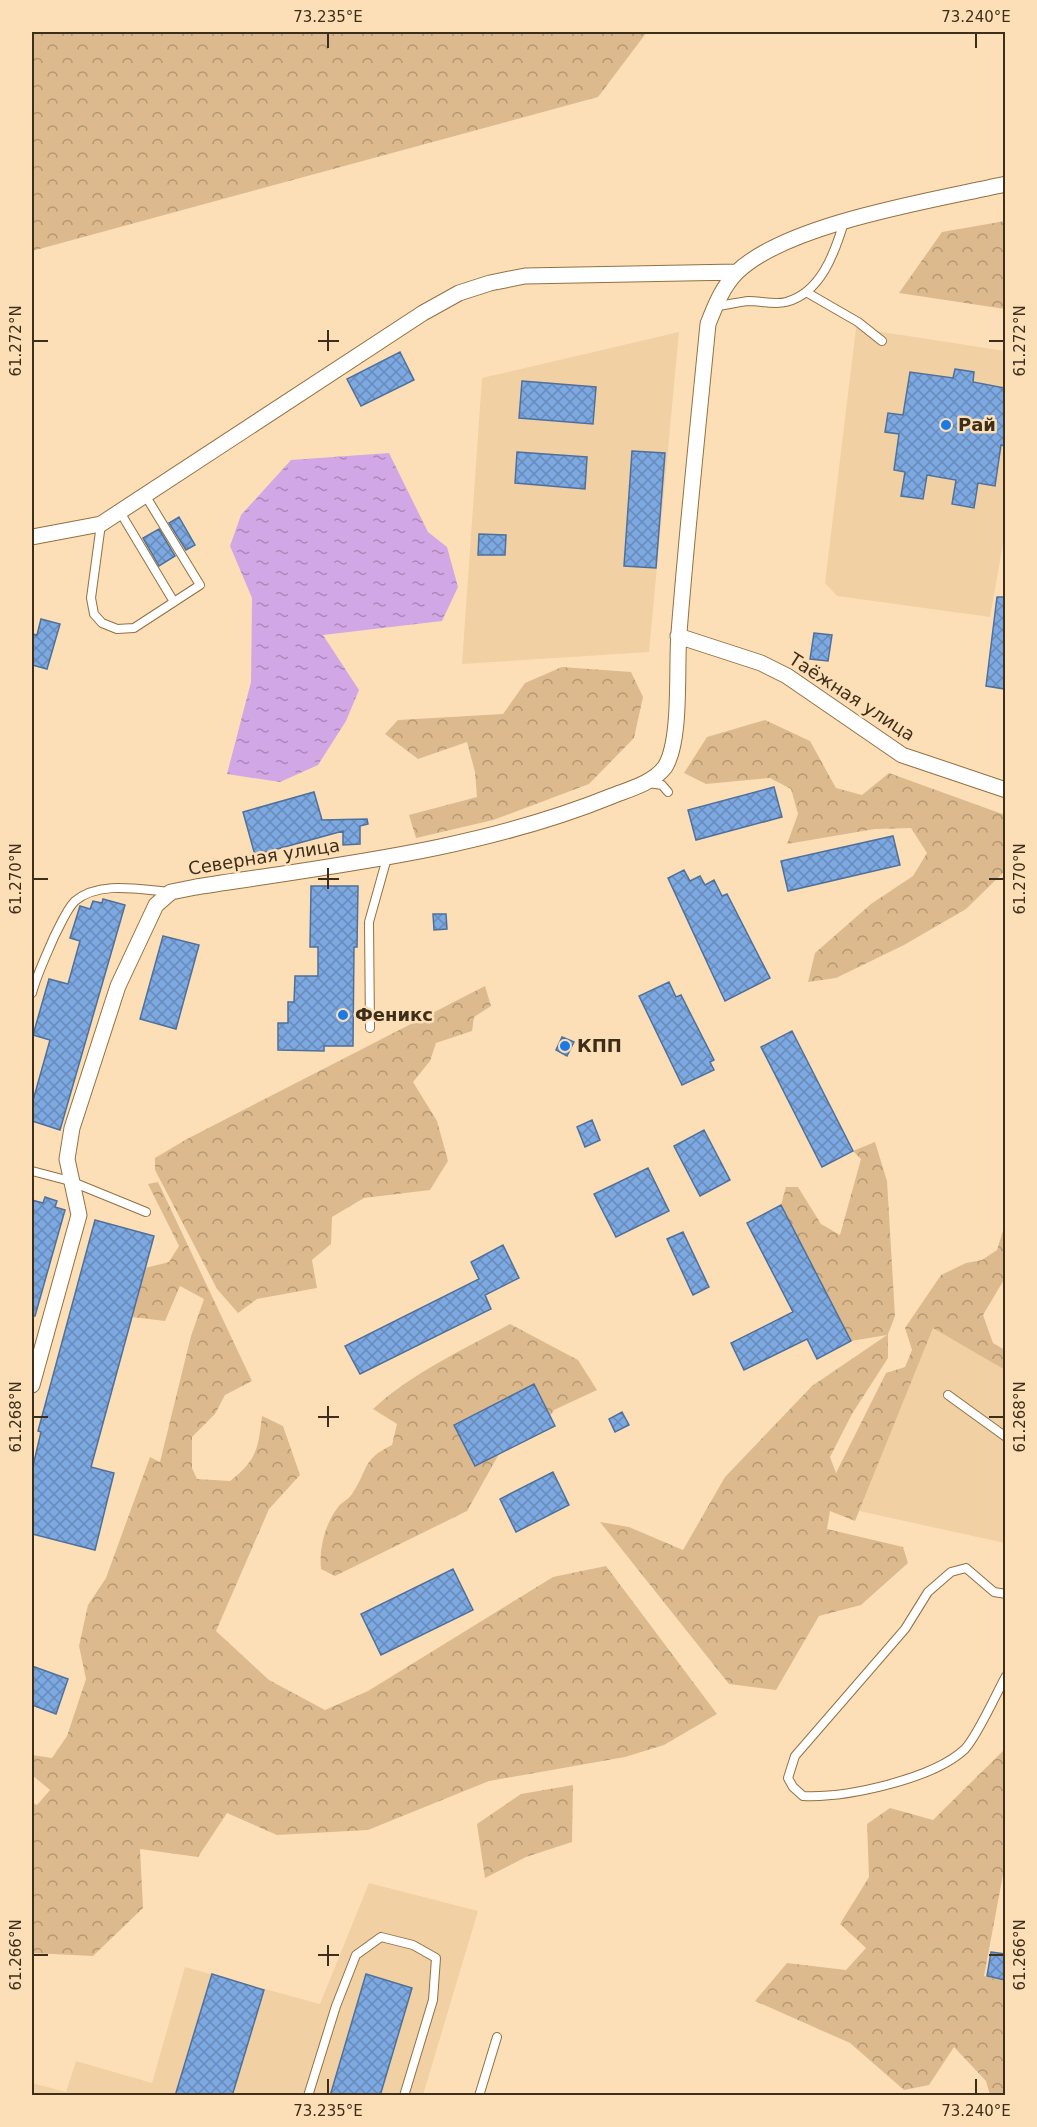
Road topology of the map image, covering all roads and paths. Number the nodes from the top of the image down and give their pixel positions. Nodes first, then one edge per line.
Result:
1 (1005, 184) edge
2 (844, 221) junction
3 (737, 272) junction
4 (806, 292) junction
5 (714, 306) junction
6 (882, 341) dead end
7 (145, 495) junction
8 (120, 512) junction
9 (101, 524) junction
10 (32, 537) edge
11 (174, 602) junction
12 (678, 636) junction
13 (646, 783) junction
14 (1005, 790) edge
15 (668, 792) dead end
16 (387, 858) junction
17 (171, 892) junction
18 (32, 993) edge
19 (370, 1028) dead end
20 (32, 1171) edge
21 (70, 1181) junction
22 (146, 1212) dead end
23 (32, 1385) edge
24 (948, 1395) dead end
25 (1005, 1437) edge
26 (1005, 1594) edge
27 (1005, 1676) edge
28 (497, 2037) dead end
29 (308, 2096) edge
30 (404, 2096) edge
31 (479, 2096) edge

1 - 2 street
2 - 3 street
2 - 4 lane
3 - 5 street
3 - 7 street
4 - 5 lane
4 - 6 lane
5 - 12 street, Северная улица
7 - 8 street
7 - 11 lane
8 - 9 street
8 - 11 lane
9 - 10 street
9 - 11 lane
12 - 13 street, Северная улица
12 - 14 street, Таёжная улица
13 - 15 lane
13 - 16 street, Северная улица
16 - 17 street, Северная улица
16 - 19 lane
17 - 18 lane
17 - 21 street, Северная улица
20 - 21 lane
21 - 22 lane
21 - 23 street, Северная улица
24 - 25 lane
26 - 27 lane
28 - 31 lane
29 - 30 lane

